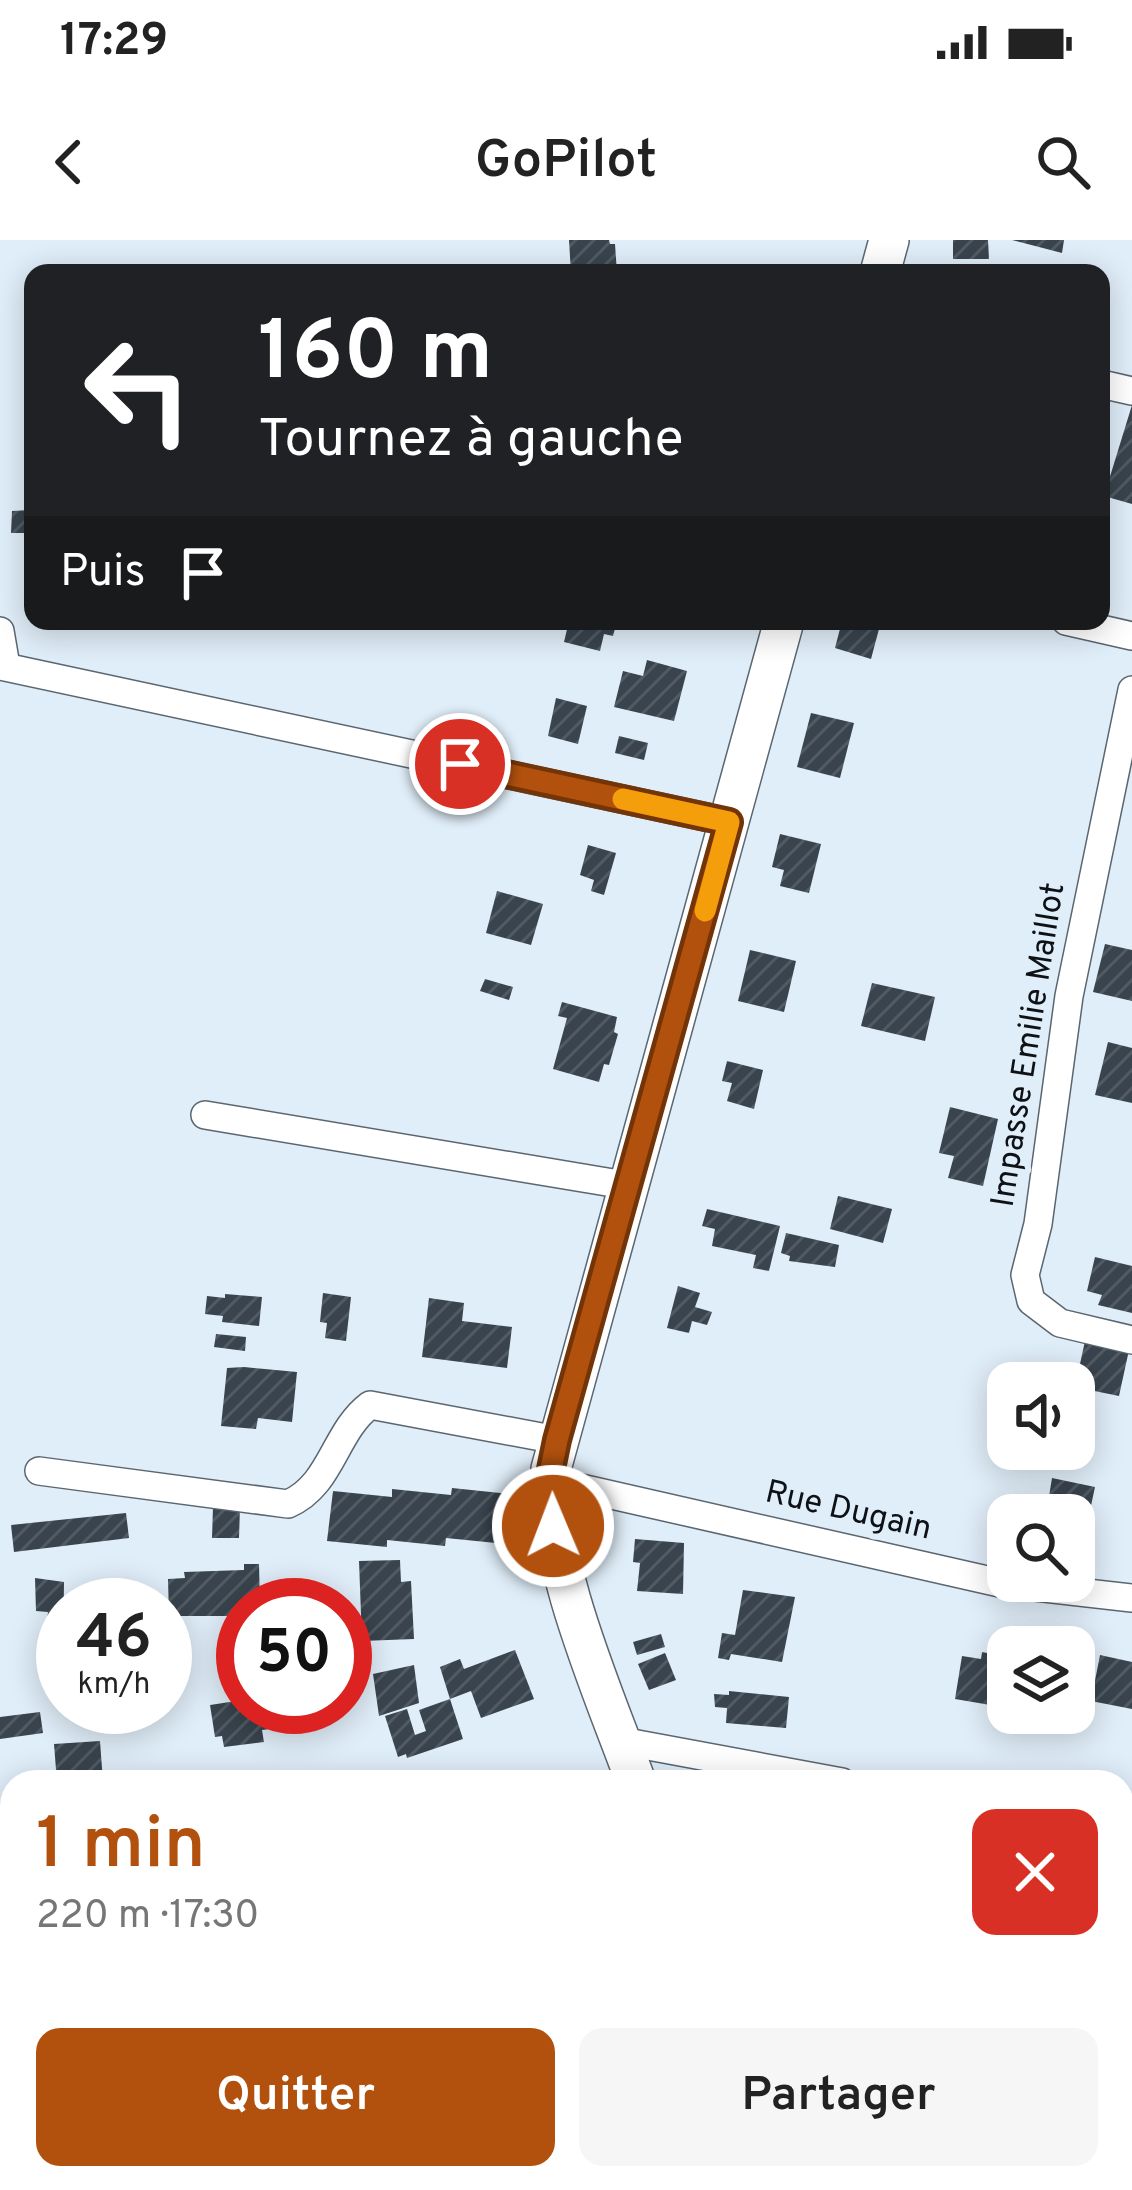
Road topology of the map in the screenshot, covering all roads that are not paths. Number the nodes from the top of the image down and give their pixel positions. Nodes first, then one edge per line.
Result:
1 (782, 630) edge
2 (0, 631) edge
3 (3, 666) edge
4 (1132, 690) edge
5 (729, 822) junction
6 (206, 1115) dead end
7 (631, 1186) junction
8 (1132, 1340) edge
9 (557, 1440) junction
10 (39, 1472) dead end
11 (550, 1481) junction
12 (1132, 1598) edge
13 (621, 1741) junction
14 (632, 1770) edge
15 (777, 1770) edge

1 - 5 main road
2 - 3 street
3 - 5 street
4 - 8 street, Impasse Emilie Maillot
5 - 7 main road
6 - 7 street
7 - 9 main road
9 - 10 street
9 - 11 main road
11 - 12 street, Rue Dugain
11 - 13 main road
13 - 14 main road
13 - 15 street

